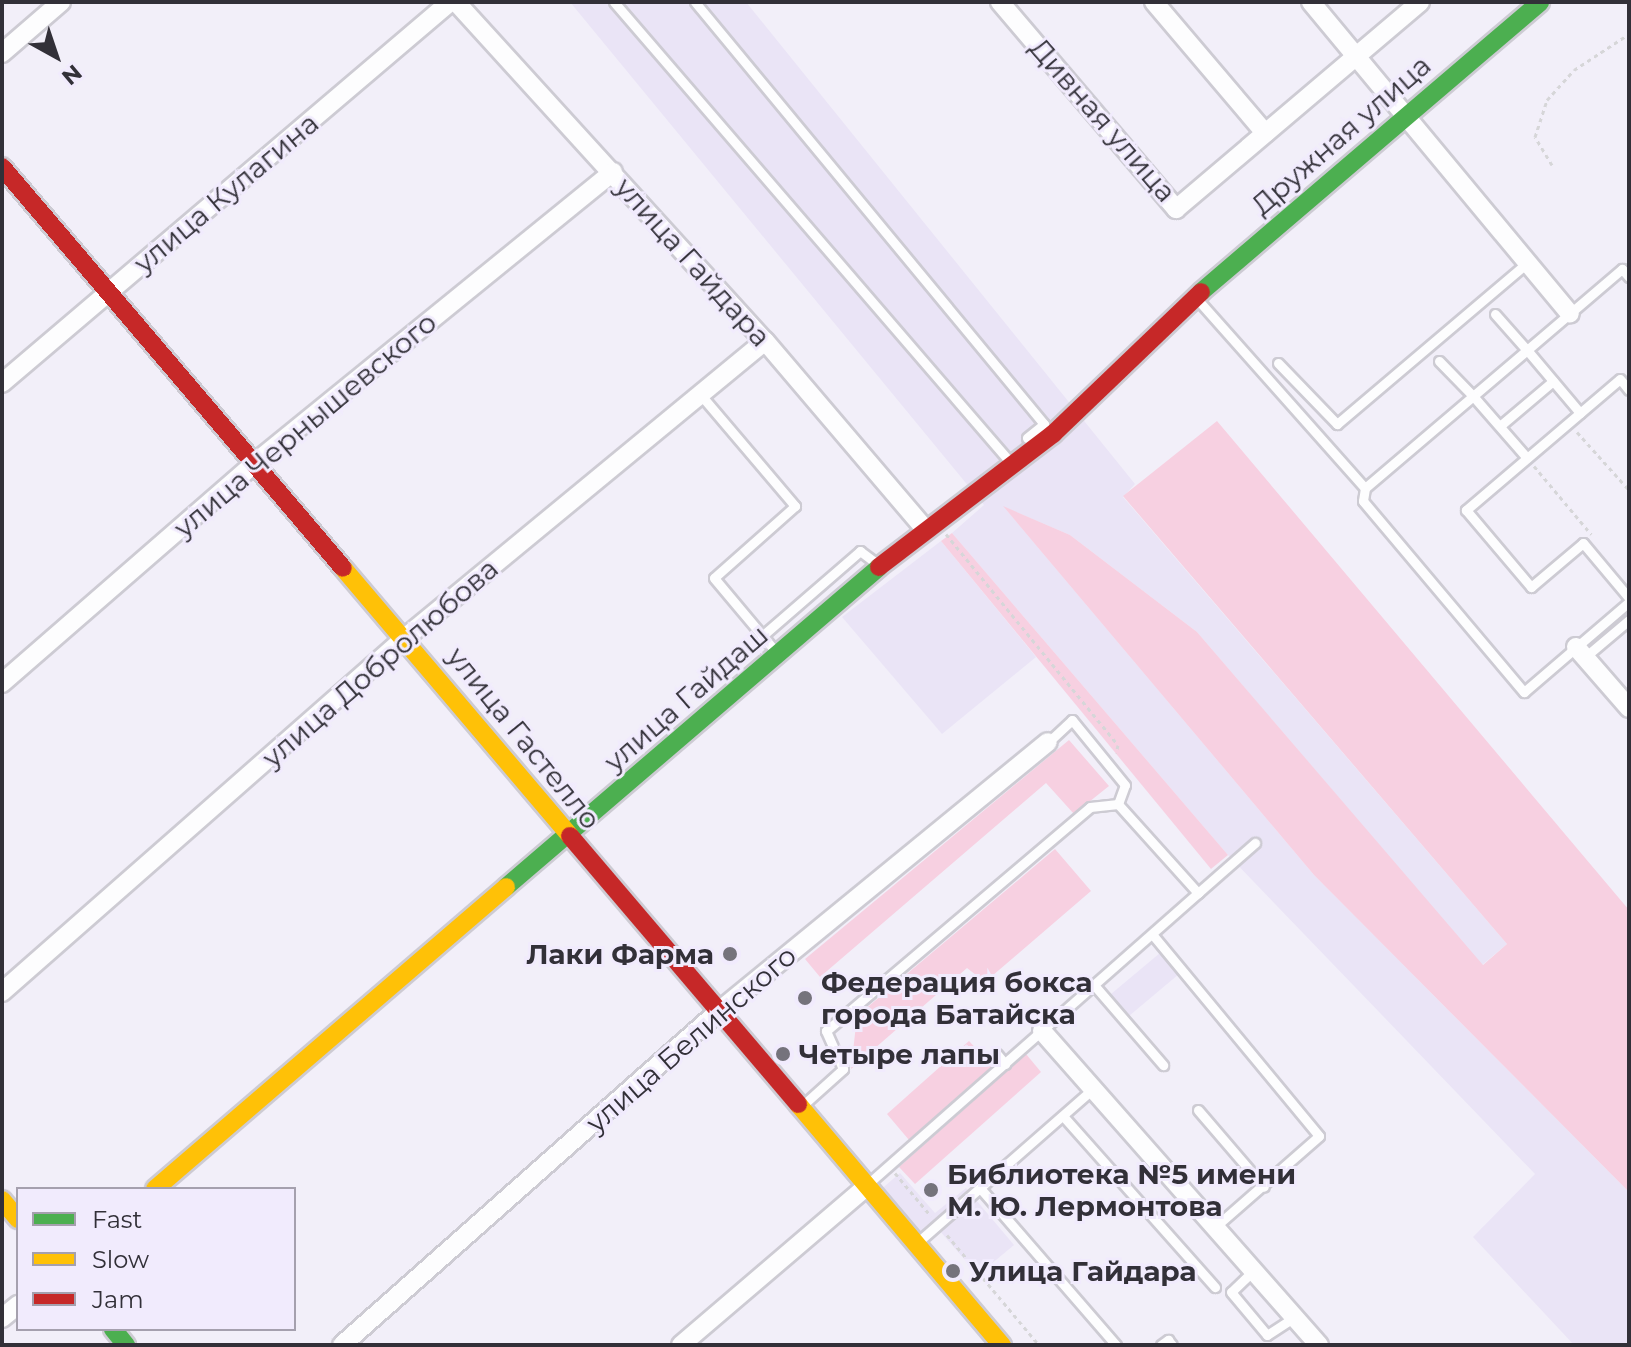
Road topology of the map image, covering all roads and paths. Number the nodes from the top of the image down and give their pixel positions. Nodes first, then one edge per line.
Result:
1 (61, 2) edge
2 (453, 2) edge
3 (614, 2) edge
4 (695, 2) edge
5 (1000, 2) edge
6 (1154, 2) edge
7 (1311, 2) edge
8 (1420, 2) edge
9 (1540, 2) edge
10 (1629, 34) edge
11 (2, 53) edge
12 (1357, 56) junction
13 (1407, 115) junction
14 (1265, 133) junction
15 (1552, 165) dead end
16 (2, 167) edge
17 (613, 172) junction
18 (1527, 263) junction
19 (1629, 277) edge
20 (110, 291) junction
21 (1195, 297) junction
22 (1178, 311) joint
23 (1495, 314) dead end
24 (1570, 314) junction
25 (765, 341) junction
26 (1527, 350) junction
27 (1439, 361) dead end
28 (1278, 363) dead end
29 (1553, 381) junction
30 (2, 383) edge
31 (1629, 390) edge
32 (700, 394) junction
33 (1473, 396) junction
34 (1580, 413) junction
35 (1569, 423) junction
36 (1501, 425) junction
37 (1527, 458) junction
38 (1009, 461) junction
39 (256, 462) junction
40 (1365, 488) junction
41 (1629, 490) edge
42 (929, 524) junction
43 (1598, 543) dead end
44 (879, 567) junction
45 (1629, 600) edge
46 (1629, 620) edge
47 (762, 636) junction
48 (406, 637) junction
49 (1581, 652) junction
50 (778, 655) junction
51 (2, 683) edge
52 (1629, 708) edge
53 (1048, 742) joint
54 (1111, 768) junction
55 (1118, 804) junction
56 (568, 838) junction
57 (1255, 843) dead end
58 (1198, 893) junction
59 (1152, 934) junction
60 (1094, 985) junction
61 (2, 992) edge
62 (718, 1012) junction
63 (1042, 1031) junction
64 (997, 1054) dead end
65 (1005, 1064) junction
66 (1163, 1065) dead end
67 (1093, 1089) junction
68 (800, 1107) junction
69 (1198, 1110) dead end
70 (1063, 1116) junction
71 (889, 1166) junction
72 (867, 1186) junction
73 (157, 1187) edge
74 (1264, 1187) junction
75 (980, 1188) junction
76 (2, 1200) edge
77 (16, 1217) edge
78 (938, 1224) junction
79 (1215, 1227) junction
80 (916, 1244) junction
81 (1253, 1271) junction
82 (1215, 1287) dead end
83 (1295, 1317) junction
84 (342, 1345) edge
85 (681, 1345) edge
86 (1002, 1345) edge
87 (1039, 1345) edge
88 (1116, 1345) edge
89 (1161, 1345) edge
90 (1172, 1345) edge
91 (1319, 1345) edge

1 - 11 street
2 - 17 street, улица Гайдара
2 - 20 street, улица Кулагина
3 - 38 lane
4 - 38 lane
5 - 14 street, Дивная улица
6 - 14 street
7 - 12 street
8 - 12 street, Дивная улица
9 - 13 street, Дружная улица
10 - 15 path
12 - 13 street
12 - 14 street, Дивная улица
13 - 18 street
13 - 21 street, Дружная улица
16 - 20 street, улица Гастелло
17 - 25 street, улица Гайдара
17 - 39 street, улица Чернышевского
18 - 24 street
18 - 28 lane
19 - 24 lane
20 - 30 street, улица Кулагина
20 - 39 street, улица Гастелло
21 - 22 street, Дружная улица
21 - 40 lane
22 - 38 street, улица Гайдаш
23 - 26 lane
24 - 26 lane
25 - 32 street, улица Добролюбова
25 - 42 street, улица Гайдара
26 - 29 lane
26 - 33 lane
27 - 33 lane
29 - 34 lane
29 - 36 lane
31 - 34 lane
32 - 47 lane
32 - 48 street, улица Добролюбова
33 - 36 lane
33 - 40 lane
34 - 35 lane
35 - 37 lane
35 - 41 path
36 - 37 lane
37 - 43 path
37 - 45 lane
38 - 42 street, улица Гайдаш
39 - 48 street, улица Гастелло
39 - 51 street, улица Чернышевского
40 - 49 lane
42 - 44 street, улица Гайдаш
42 - 54 path
44 - 47 lane
44 - 50 street, улица Гайдаш
45 - 49 lane
46 - 49 lane
47 - 50 lane
48 - 56 street, улица Гастелло
48 - 61 street, улица Добролюбова
49 - 52 street
50 - 56 street, улица Гайдаш
53 - 54 lane
53 - 62 street, улица Белинского
54 - 55 lane
55 - 58 lane
55 - 68 lane
56 - 62 street, улица Гастелло
56 - 73 street, улица Гайдаш
57 - 58 lane
58 - 59 lane
59 - 60 lane
59 - 74 lane
60 - 63 lane
60 - 66 lane
62 - 68 street, улица Гастелло
62 - 84 street, улица Белинского
63 - 65 lane
63 - 67 street
64 - 65 lane
65 - 71 lane
67 - 70 lane
67 - 79 street
68 - 72 street, улица Гастелло
69 - 74 lane
70 - 75 lane
70 - 82 lane
71 - 72 lane
71 - 78 path
72 - 80 street, улица Гастелло
72 - 85 street
74 - 79 lane
75 - 78 lane
75 - 88 lane
76 - 77 street
78 - 80 lane
78 - 87 path
79 - 81 street
80 - 86 street, улица Гастелло
81 - 83 street
81 - 83 lane
83 - 91 street
89 - 90 lane

